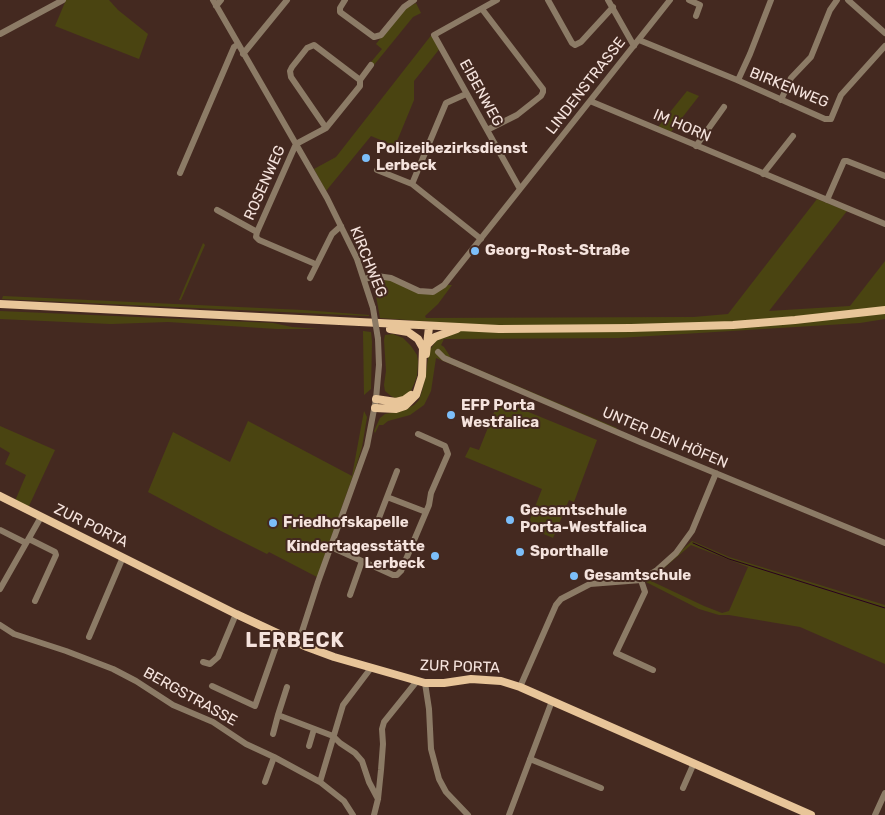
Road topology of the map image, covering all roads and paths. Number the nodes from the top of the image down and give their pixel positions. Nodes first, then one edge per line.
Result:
1 (63, 0) edge
2 (221, 0) edge
3 (287, 0) edge
4 (345, 0) edge
5 (414, 0) edge
6 (497, 0) edge
7 (548, 0) edge
8 (608, 0) edge
9 (661, 0) edge
10 (670, 0) edge
11 (690, 0) edge
12 (771, 0) edge
13 (837, 0) edge
14 (848, 0) edge
15 (214, 3) edge
16 (613, 7) junction
17 (665, 7) junction
18 (482, 9) junction
19 (696, 16) dead end
20 (1, 31) edge
21 (885, 33) edge
22 (639, 40) junction
23 (237, 45) junction
24 (634, 46) junction
25 (885, 46) edge
26 (243, 54) junction
27 (371, 65) dead end
28 (360, 80) junction
29 (736, 80) junction
30 (466, 94) junction
31 (781, 100) junction
32 (590, 101) junction
33 (724, 107) dead end
34 (326, 128) junction
35 (488, 130) junction
36 (792, 136) dead end
37 (296, 144) junction
38 (696, 146) junction
39 (377, 170) dead end
40 (180, 173) dead end
41 (763, 174) junction
42 (885, 176) edge
43 (412, 184) junction
44 (520, 189) junction
45 (827, 200) junction
46 (217, 210) dead end
47 (885, 224) edge
48 (341, 226) junction
49 (257, 232) junction
50 (481, 239) junction
51 (313, 263) dead end
52 (310, 278) dead end
53 (364, 279) junction
54 (0, 304) edge
55 (885, 310) edge
56 (372, 324) junction
57 (426, 327) junction
58 (459, 328) junction
59 (425, 346) junction
60 (438, 352) dead end
61 (418, 389) junction
62 (376, 399) junction
63 (375, 408) junction
64 (418, 434) dead end
65 (397, 472) dead end
66 (716, 474) junction
67 (0, 496) edge
68 (387, 497) junction
69 (426, 512) junction
70 (41, 517) junction
71 (376, 523) dead end
72 (0, 530) edge
73 (28, 541) junction
74 (885, 543) edge
75 (330, 547) junction
76 (123, 557) junction
77 (362, 561) junction
78 (641, 580) junction
79 (0, 589) edge
80 (350, 595) dead end
81 (35, 601) dead end
82 (236, 614) junction
83 (0, 625) edge
84 (280, 635) junction
85 (89, 637) dead end
86 (298, 644) junction
87 (203, 662) dead end
88 (371, 668) junction
89 (653, 670) dead end
90 (421, 682) junction
91 (212, 686) dead end
92 (287, 687) dead end
93 (520, 687) junction
94 (552, 701) junction
95 (278, 715) junction
96 (314, 729) junction
97 (273, 734) dead end
98 (332, 736) junction
99 (309, 746) dead end
100 (274, 757) junction
101 (530, 759) junction
102 (694, 763) junction
103 (265, 782) dead end
104 (320, 782) junction
105 (601, 788) dead end
106 (683, 788) dead end
107 (885, 793) edge
108 (378, 799) junction
109 (351, 814) edge
110 (374, 815) edge
111 (468, 815) edge
112 (510, 815) edge
113 (812, 815) edge
114 (875, 815) edge

1 - 20 street
2 - 15 street
3 - 26 street
4 - 5 street
6 - 18 street
7 - 16 street
8 - 16 street
9 - 17 street
10 - 17 street, LINDENSTRASSE
11 - 19 street
12 - 29 street
13 - 31 street
14 - 21 street
15 - 23 street, KIRCHWEG
16 - 24 street
17 - 22 street, LINDENSTRASSE
18 - 30 street, EIBENWEG
18 - 35 street
22 - 24 street, LINDENSTRASSE
22 - 29 street, BIRKENWEG
23 - 26 street, KIRCHWEG
23 - 40 street
24 - 32 street, LINDENSTRASSE
25 - 31 street, BIRKENWEG
26 - 37 street, KIRCHWEG
27 - 28 street
28 - 34 street
28 - 34 street
29 - 31 street, BIRKENWEG
30 - 35 street, EIBENWEG
30 - 43 street
32 - 38 street, IM HORN
32 - 44 street, LINDENSTRASSE
33 - 38 street
34 - 37 street
35 - 44 street, EIBENWEG
36 - 41 street
37 - 48 street, KIRCHWEG
37 - 49 street, ROSENWEG
38 - 41 street, IM HORN
39 - 43 street
41 - 45 street, IM HORN
42 - 45 street
43 - 50 street
44 - 50 street, LINDENSTRASSE
45 - 47 street, IM HORN
46 - 49 street, ROSENWEG
48 - 52 street
48 - 53 street, KIRCHWEG
49 - 51 street, ROSENWEG
50 - 53 street, LINDENSTRASSE
53 - 62 street, KIRCHWEG, bridge
54 - 56 main road
55 - 58 main road
56 - 57 main road
56 - 59 main road
57 - 58 main road
57 - 59 main road
58 - 59 main road
59 - 61 main road
60 - 66 street, UNTER DEN HÖFEN
61 - 62 main road
61 - 63 main road
62 - 63 street, KIRCHWEG
63 - 75 street, KIRCHWEG
64 - 69 street
65 - 68 street
66 - 74 street, UNTER DEN HÖFEN
66 - 78 street
67 - 70 main road, ZUR PORTA
68 - 69 street
68 - 71 street
69 - 77 street
70 - 73 street
70 - 76 main road, ZUR PORTA
72 - 73 street
73 - 79 street
73 - 81 street
75 - 77 street
75 - 86 street, KIRCHWEG
76 - 82 main road, ZUR PORTA
76 - 85 street
77 - 80 street
78 - 89 street
78 - 93 street
82 - 84 main road, ZUR PORTA
82 - 87 street
83 - 100 street, BERGSTRASSE
84 - 86 main road, ZUR PORTA
84 - 91 street
86 - 88 main road, ZUR PORTA
88 - 90 main road, ZUR PORTA
88 - 98 street
90 - 93 main road, ZUR PORTA
90 - 108 street
90 - 111 street
92 - 95 street
93 - 94 main road, ZUR PORTA
94 - 101 street
94 - 102 main road, ZUR PORTA
95 - 96 street
95 - 97 street
96 - 98 street
96 - 99 street
98 - 104 street
98 - 108 street
100 - 103 street
100 - 104 street, BERGSTRASSE
101 - 105 street
101 - 112 street
102 - 106 street
102 - 113 main road, ZUR PORTA
104 - 109 street, BERGSTRASSE
107 - 114 street
108 - 110 street

